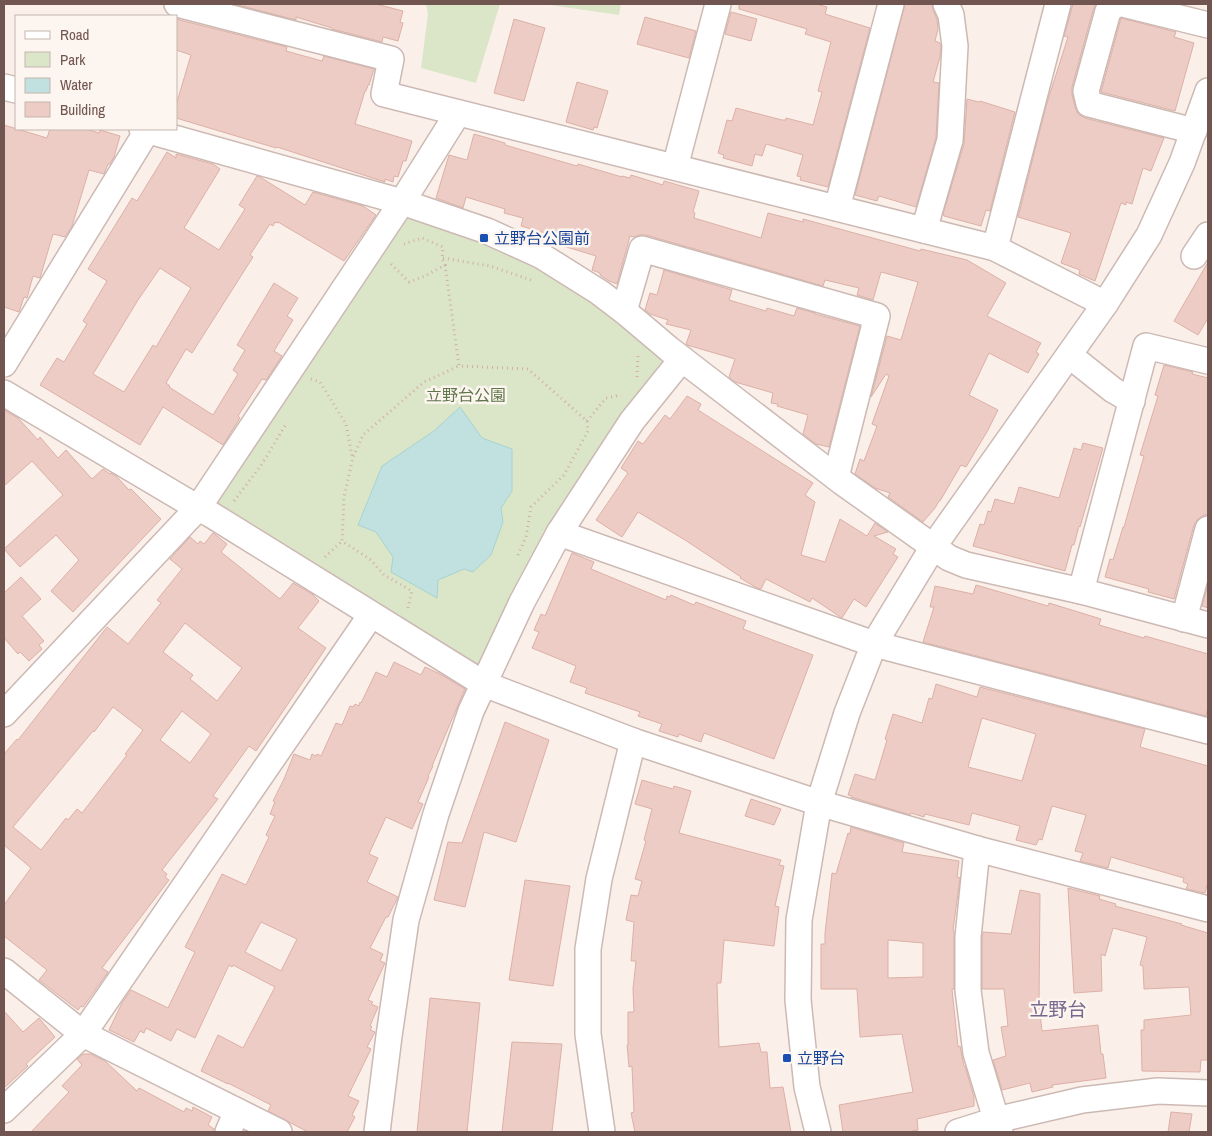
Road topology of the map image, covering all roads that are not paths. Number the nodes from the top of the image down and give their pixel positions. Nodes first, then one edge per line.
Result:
1 (178, 4) edge
2 (718, 4) edge
3 (891, 4) edge
4 (946, 4) edge
5 (1058, 4) edge
6 (1116, 4) edge
7 (1123, 4) edge
8 (1208, 25) edge
9 (1208, 91) edge
10 (458, 112) junction
11 (144, 130) edge
12 (1194, 131) junction
13 (675, 167) junction
14 (402, 202) junction
15 (836, 208) junction
16 (924, 230) junction
17 (1208, 235) edge
18 (995, 248) junction
19 (1194, 256) dead end
20 (1105, 304) junction
21 (624, 311) junction
22 (1069, 355) junction
23 (682, 359) junction
24 (1208, 361) edge
25 (4, 364) edge
26 (4, 392) edge
27 (1132, 401) junction
28 (836, 477) junction
29 (198, 508) junction
30 (1208, 530) edge
31 (559, 533) junction
32 (933, 547) junction
33 (1081, 591) junction
34 (371, 615) junction
35 (1184, 619) junction
36 (1208, 625) edge
37 (874, 644) junction
38 (484, 684) junction
39 (4, 714) edge
40 (1208, 731) edge
41 (633, 741) junction
42 (819, 803) junction
43 (977, 849) junction
44 (1208, 909) edge
45 (4, 971) edge
46 (83, 1034) junction
47 (1208, 1093) edge
48 (4, 1110) edge
49 (233, 1122) edge
50 (998, 1126) edge
51 (279, 1132) edge
52 (377, 1132) edge
53 (602, 1132) edge
54 (818, 1132) edge
55 (958, 1132) edge

1 - 10 street
2 - 13 street
3 - 15 street
4 - 16 street
5 - 18 street
6 - 12 street
7 - 8 street
9 - 12 street
10 - 13 street
10 - 14 street
11 - 14 street
11 - 25 street
12 - 20 street
13 - 15 street
14 - 21 street
14 - 29 street
15 - 16 street
16 - 18 street
17 - 19 street
18 - 20 street
20 - 22 street
21 - 23 street
21 - 28 street
22 - 27 street
22 - 32 street
23 - 28 street
23 - 31 street
24 - 27 street
26 - 29 street
27 - 33 street
28 - 32 street
29 - 34 street
29 - 39 street
30 - 35 street
31 - 37 street
31 - 38 street
32 - 33 street
32 - 37 street
33 - 35 street
34 - 38 street
34 - 46 street
35 - 36 street
37 - 40 street
37 - 42 street
38 - 41 street
38 - 52 street
41 - 42 street
41 - 53 street
42 - 43 street
42 - 54 street
43 - 44 street
43 - 50 street
45 - 46 street
46 - 48 street
46 - 49 street
47 - 50 street
49 - 51 street
50 - 55 street

